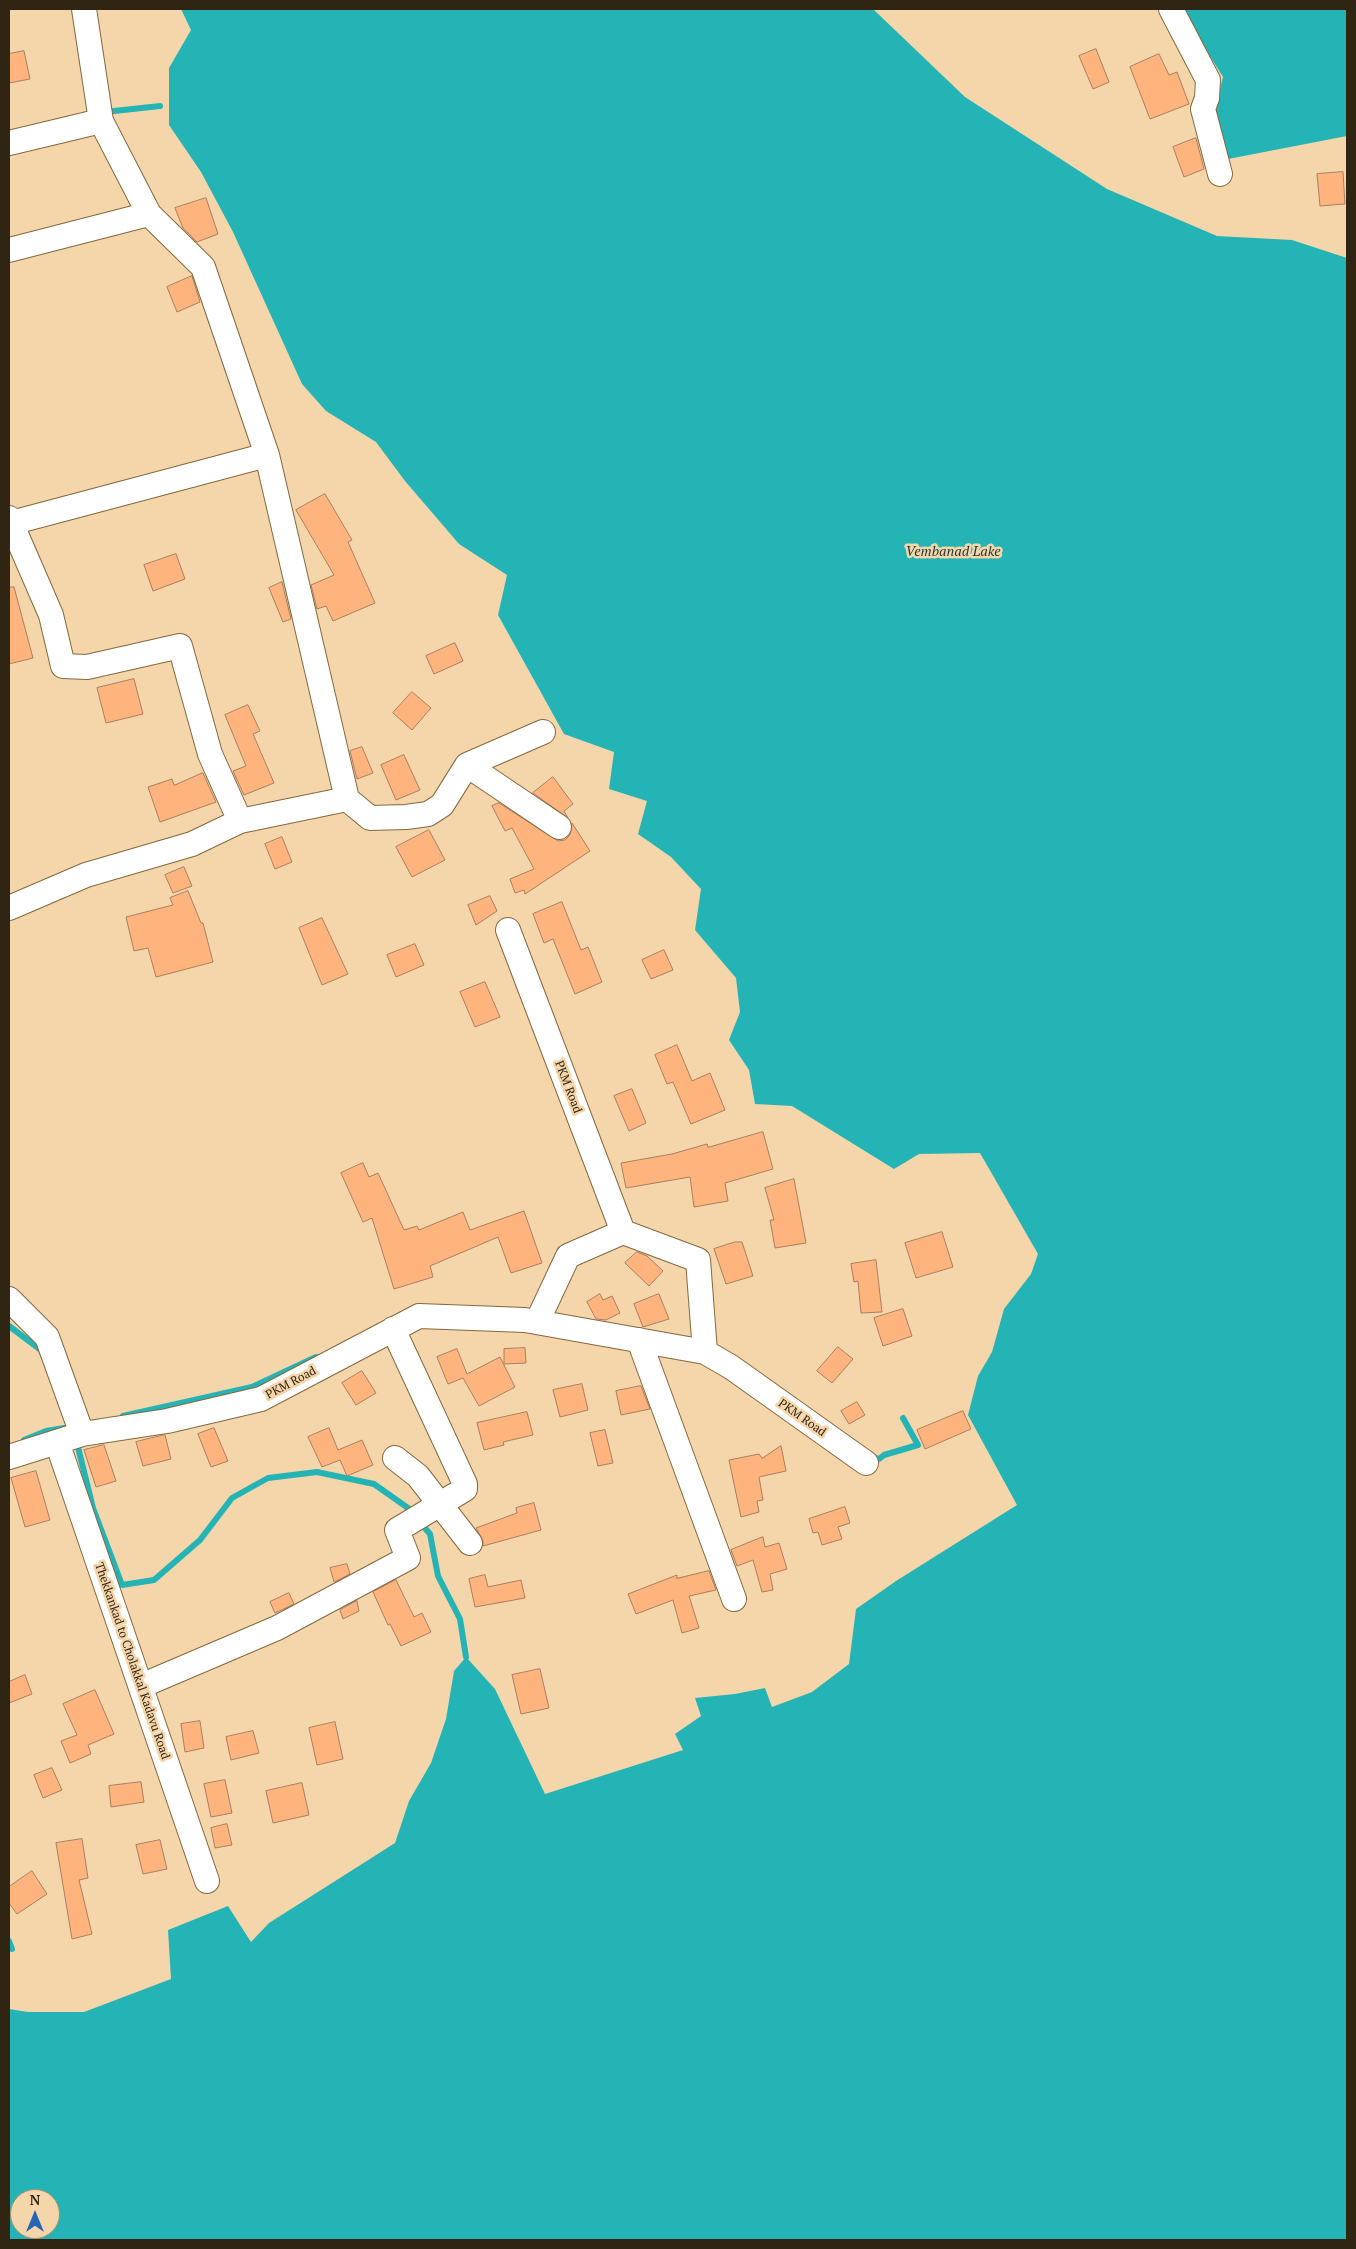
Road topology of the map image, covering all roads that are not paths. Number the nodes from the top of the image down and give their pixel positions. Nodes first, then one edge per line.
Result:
1 (84, 9) edge
2 (1171, 9) edge
3 (101, 121) junction
4 (9, 144) edge
5 (1220, 174) dead end
6 (149, 214) junction
7 (9, 250) edge
8 (268, 455) junction
9 (10, 520) edge
10 (19, 567) edge
11 (543, 732) dead end
12 (467, 765) junction
13 (347, 799) junction
14 (240, 821) junction
15 (559, 827) dead end
16 (9, 908) edge
17 (508, 930) dead end
18 (623, 1232) junction
19 (9, 1299) edge
20 (537, 1322) junction
21 (393, 1329) junction
22 (639, 1340) junction
23 (705, 1352) junction
24 (82, 1434) junction
25 (57, 1442) junction
26 (9, 1457) edge
27 (395, 1458) dead end
28 (866, 1463) dead end
29 (440, 1503) junction
30 (470, 1543) dead end
31 (734, 1598) dead end
32 (141, 1686) junction
33 (207, 1880) dead end

1 - 3 street
2 - 5 street
3 - 4 street
3 - 6 street
6 - 7 street
6 - 8 street
8 - 9 street
8 - 13 street
9 - 10 street
10 - 14 street
11 - 12 street
12 - 13 street
12 - 15 street
13 - 14 street
14 - 16 street
17 - 18 street, PKM Road
18 - 20 street
18 - 23 street
19 - 24 street
20 - 21 street, PKM Road
20 - 22 street, PKM Road
21 - 24 street, PKM Road
21 - 29 street
22 - 23 street, PKM Road
22 - 31 street
23 - 28 street, PKM Road
24 - 25 street, PKM Road
25 - 26 street, PKM Road
25 - 32 street, Thekkankad to Cholakkal Kadavu Road
27 - 29 street
29 - 30 street
29 - 32 street
32 - 33 street, Thekkankad to Cholakkal Kadavu Road

